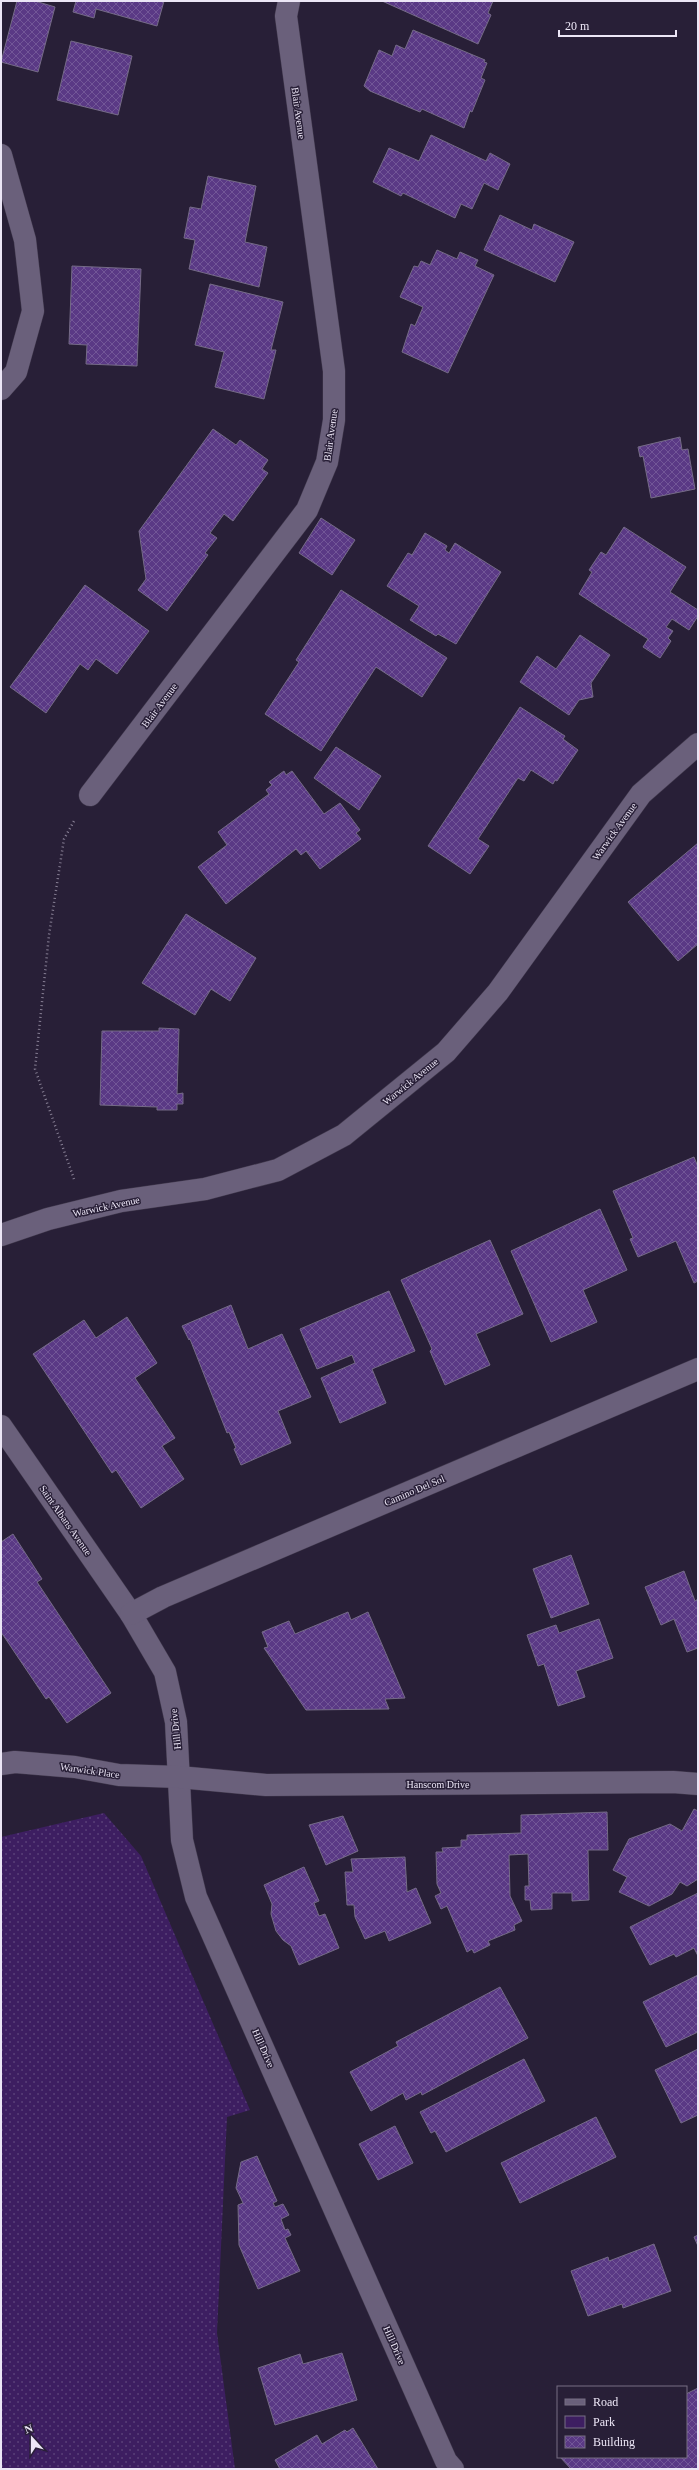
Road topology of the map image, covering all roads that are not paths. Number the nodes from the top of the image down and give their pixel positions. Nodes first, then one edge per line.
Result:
1 (289, 1) edge
2 (1, 155) edge
3 (1, 389) edge
4 (698, 744) edge
5 (90, 795) road end
6 (1, 1235) edge
7 (698, 1369) edge
8 (1, 1426) edge
9 (131, 1614) junction
10 (1, 1764) edge
11 (179, 1777) junction
12 (698, 1784) edge
13 (452, 2469) edge

1 - 5 street, Blair Avenue
2 - 3 street
4 - 6 street, Warwick Avenue
7 - 9 street, Camino Del Sol
8 - 9 street, Saint Albans Avenue
9 - 11 street, Hill Drive
10 - 11 street, Warwick Place
11 - 12 street, Hanscom Drive
11 - 13 street, Hill Drive

